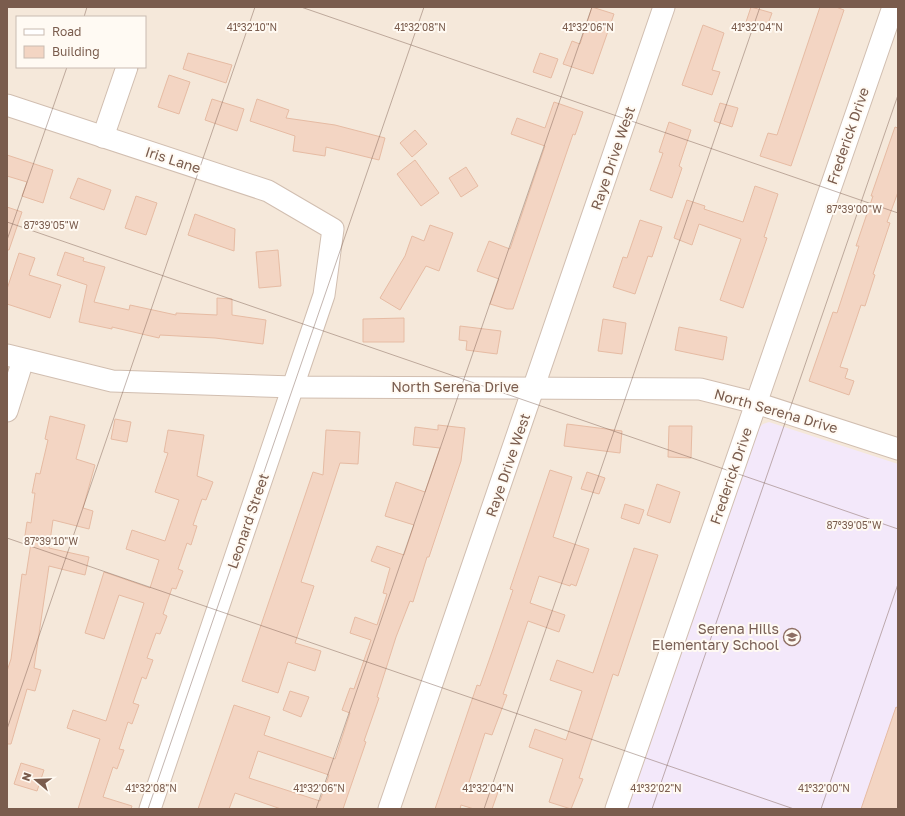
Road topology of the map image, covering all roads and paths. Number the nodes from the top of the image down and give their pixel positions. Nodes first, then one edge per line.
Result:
1 (664, 7) edge
2 (893, 7) edge
3 (127, 68) edge
4 (7, 104) edge
5 (103, 137) junction
6 (333, 229) joint
7 (15, 358) edge
8 (294, 387) junction
9 (535, 387) junction
10 (756, 403) junction
11 (7, 411) edge
12 (898, 449) edge
13 (150, 809) edge
14 (389, 809) edge
15 (616, 809) edge

1 - 9 street, Raye Drive West
2 - 10 street, Frederick Drive
3 - 5 street
4 - 5 street, Iris Lane
5 - 6 street, Iris Lane
6 - 8 street, Leonard Street
7 - 8 street, North Serena Drive
7 - 11 street
8 - 9 street, North Serena Drive
8 - 13 street, Leonard Street
9 - 10 street, North Serena Drive
9 - 14 street, Raye Drive West
10 - 12 street, North Serena Drive
10 - 15 street, Frederick Drive

